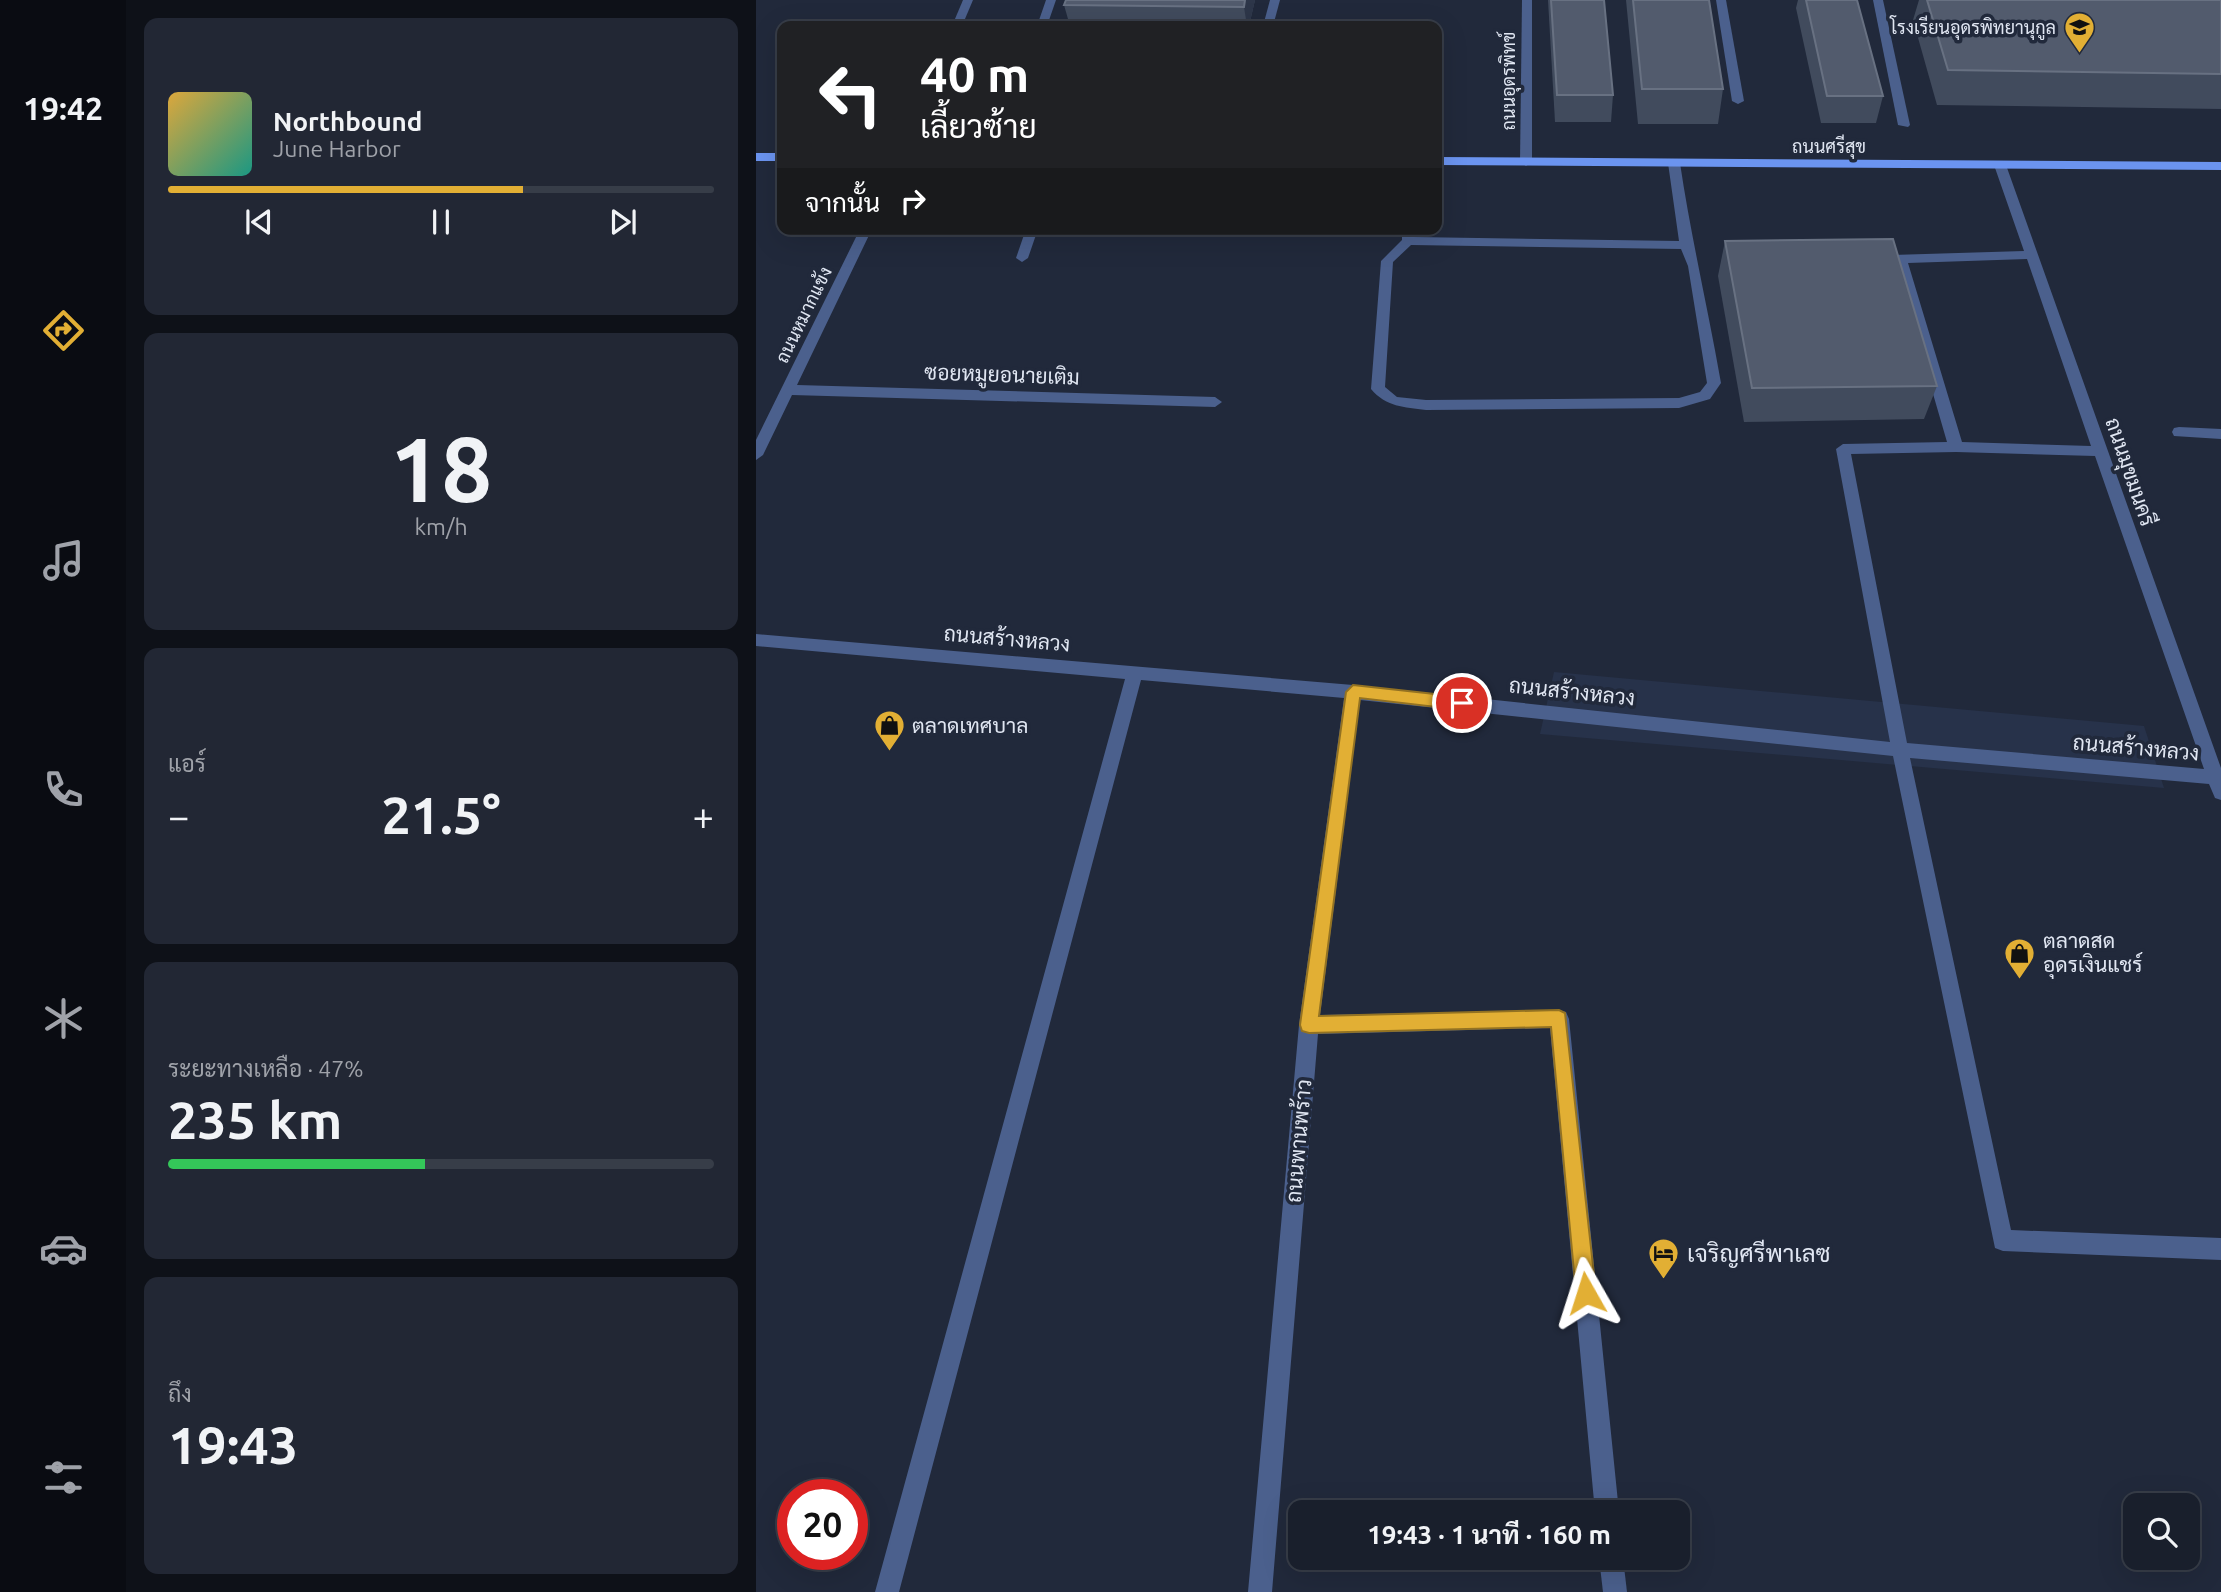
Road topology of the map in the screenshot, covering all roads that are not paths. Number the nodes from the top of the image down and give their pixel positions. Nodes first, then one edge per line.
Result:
1 (968, 0) edge
2 (1051, 0) edge
3 (1275, 0) edge
4 (1527, 0) edge
5 (1721, 0) edge
6 (1878, 0) edge
7 (959, 21) edge
8 (1044, 21) edge
9 (1269, 21) edge
10 (1738, 102) dead end
11 (1903, 125) dead end
12 (756, 157) edge
13 (777, 157) edge
14 (1442, 161) edge
15 (1526, 162) junction
16 (1674, 163) junction
17 (2000, 165) junction
18 (2221, 166) edge
19 (863, 235) edge
20 (1030, 235) edge
21 (1408, 235) edge
22 (1686, 245) junction
23 (2032, 255) junction
24 (1022, 258) dead end
25 (1876, 259) edge
26 (1900, 259) junction
27 (789, 390) junction
28 (1215, 402) dead end
29 (2179, 432) dead end
30 (2221, 434) edge
31 (1956, 447) junction
32 (2101, 451) junction
33 (756, 454) edge
34 (756, 640) edge
35 (1135, 673) junction
36 (1353, 692) junction
37 (1900, 750) junction
38 (2218, 785) edge
39 (1309, 1025) junction
40 (2221, 1249) edge
41 (1606, 1500) edge
42 (1612, 1570) edge
43 (887, 1592) edge
44 (1260, 1592) edge
45 (1615, 1592) edge

1 - 7 street
2 - 8 street
3 - 9 street
4 - 15 street, ถนนอุดรพิทข์
5 - 10 street
6 - 11 street
12 - 13 main road
14 - 15 main road, ถนนศรีสุข
15 - 16 main road, ถนนศรีสุข
16 - 17 main road, ถนนศรีสุข
16 - 22 street
17 - 18 main road, ถนนศรีสุข
17 - 23 street, ถนนมุขมนครี
19 - 27 street, ถนนหมากแข้ง
20 - 24 street
21 - 22 street
21 - 22 street
23 - 26 street
23 - 32 street, ถนนมุขมนครี
25 - 26 street
26 - 31 street
27 - 28 street, ซอยหมูยอนายเติม
27 - 33 street, ถนนหมากแข้ง
29 - 30 street
31 - 32 street
31 - 37 street
32 - 38 street, ถนนมุขมนครี
34 - 35 street, ถนนสร้างหลวง
35 - 36 street, ถนนสร้างหลวง
35 - 43 street
36 - 37 street, ถนนสร้างหลวง
36 - 39 street, ถนนพานพร้าว
37 - 38 street, ถนนสร้างหลวง
37 - 40 street
39 - 41 street
39 - 44 street, ถนนพานพร้าว
42 - 45 street

